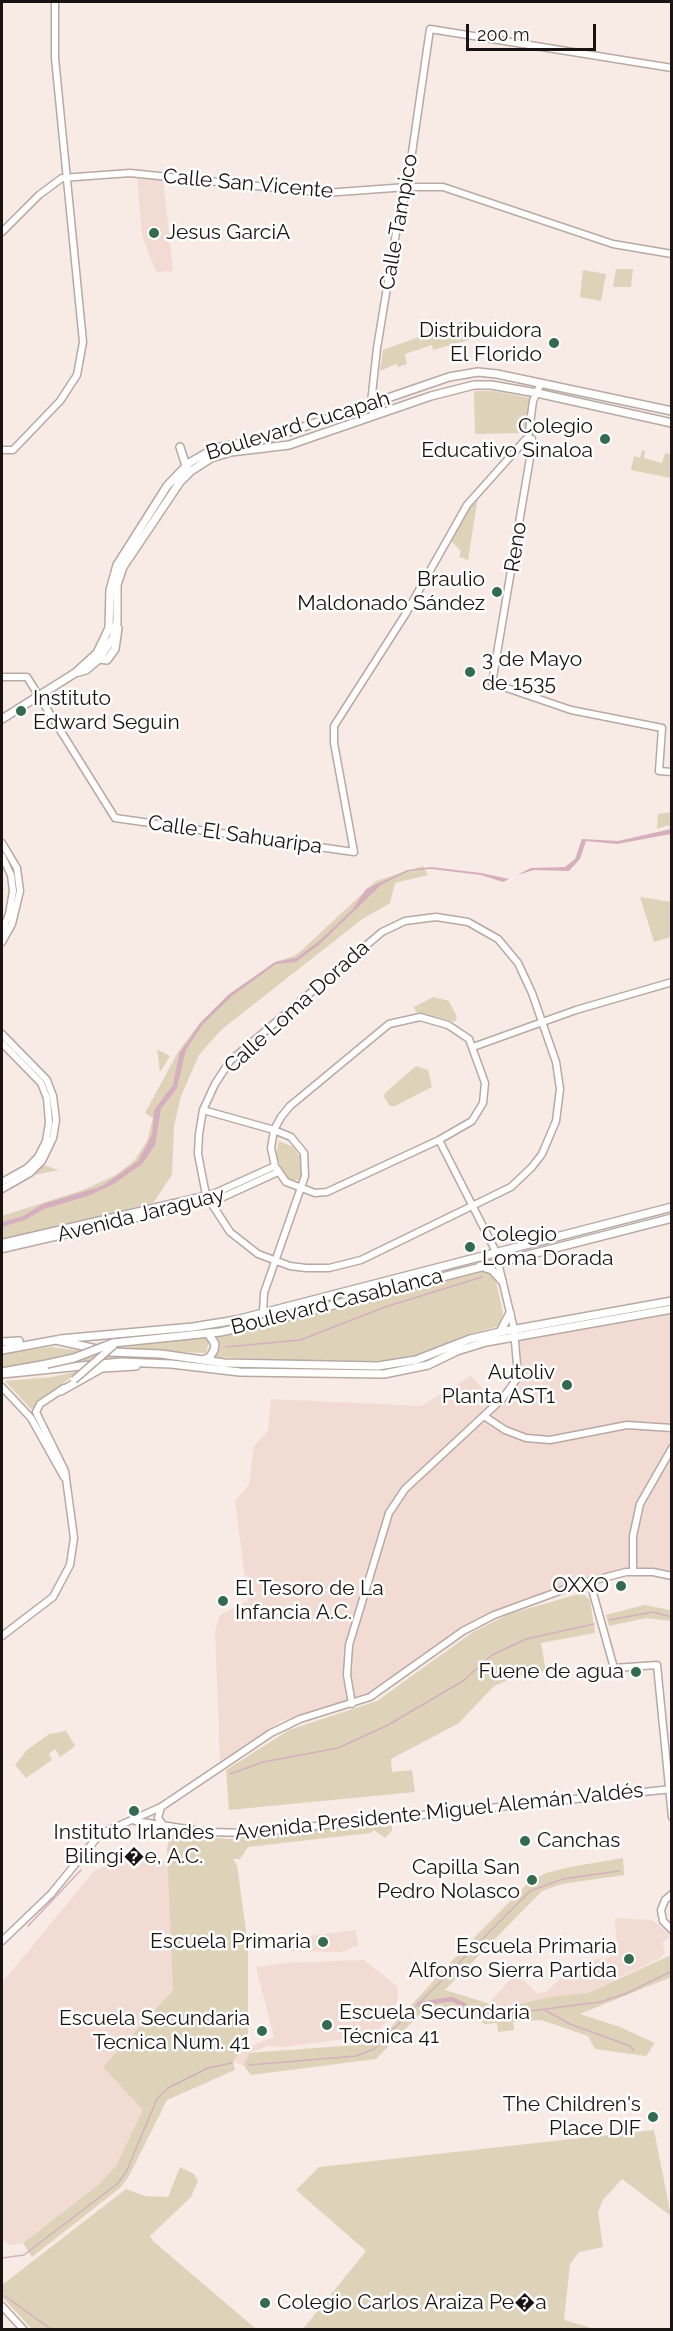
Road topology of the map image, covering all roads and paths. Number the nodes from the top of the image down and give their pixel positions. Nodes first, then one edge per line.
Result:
1 (55, 2) edge
2 (672, 68) edge
3 (66, 177) junction
4 (407, 187) junction
5 (2, 232) edge
6 (672, 254) edge
7 (541, 383) junction
8 (536, 395) junction
9 (371, 404) junction
10 (672, 411) edge
11 (374, 415) junction
12 (672, 423) edge
13 (529, 441) junction
14 (180, 447) dead end
15 (2, 450) edge
16 (186, 466) junction
17 (167, 486) junction
18 (177, 487) junction
19 (168, 500) junction
20 (75, 673) junction
21 (2, 677) edge
22 (39, 696) junction
23 (2, 719) edge
24 (672, 772) edge
25 (2, 843) edge
26 (2, 856) edge
27 (2, 932) edge
28 (2, 942) edge
29 (672, 982) edge
30 (544, 1022) junction
31 (2, 1034) edge
32 (2, 1042) edge
33 (473, 1047) junction
34 (203, 1110) junction
35 (274, 1130) junction
36 (439, 1140) junction
37 (276, 1169) junction
38 (2, 1182) edge
39 (2, 1189) edge
40 (300, 1189) junction
41 (207, 1199) junction
42 (672, 1206) edge
43 (472, 1207) junction
44 (672, 1218) edge
45 (2, 1243) edge
46 (2, 1249) edge
47 (495, 1250) junction
48 (274, 1261) junction
49 (498, 1261) junction
50 (480, 1266) junction
51 (502, 1281) junction
52 (672, 1301) edge
53 (672, 1309) edge
54 (263, 1313) junction
55 (511, 1315) junction
56 (525, 1327) junction
57 (500, 1332) junction
58 (208, 1333) junction
59 (514, 1333) junction
60 (56, 1340) junction
61 (2, 1342) edge
62 (30, 1343) junction
63 (113, 1344) junction
64 (2, 1350) edge
65 (201, 1360) junction
66 (148, 1363) junction
67 (181, 1365) junction
68 (300, 1365) junction
69 (2, 1373) edge
70 (2, 1387) edge
71 (61, 1390) junction
72 (484, 1416) junction
73 (672, 1428) edge
74 (672, 1448) edge
75 (65, 1477) junction
76 (633, 1572) junction
77 (672, 1576) edge
78 (590, 1582) junction
79 (2, 1636) edge
80 (352, 1704) junction
81 (670, 1789) edge
82 (161, 1807) junction
83 (672, 1817) edge
84 (134, 1821) junction
85 (167, 1828) junction
86 (672, 1894) edge
87 (672, 1930) edge
88 (2, 1941) edge
89 (2, 2306) edge
90 (24, 2330) edge

1 - 3 street
2 - 4 street, Calle Tampico
3 - 4 street, Calle San Vicente
3 - 5 street
3 - 15 street
4 - 6 street, Calle San Vicente
4 - 9 street, Calle Tampico
7 - 8 street, Reno
7 - 9 main road, Boulevard Cucapah
7 - 10 main road, Boulevard Cucapah
8 - 11 main road, Boulevard Cucapah
8 - 12 main road, Boulevard Cucapah
8 - 13 street, Reno
9 - 11 street, Calle Tampico
9 - 16 main road, Boulevard Cucapah
11 - 18 main road, Boulevard Cucapah
13 - 22 street, Calle El Sahuaripa
13 - 24 street, Reno
14 - 16 main road
16 - 17 main road, Boulevard Cucapah
17 - 18 main road
17 - 19 main road
17 - 20 main road, Boulevard Cucapah
18 - 19 main road, Boulevard Cucapah
19 - 20 main road, Boulevard Cucapah
20 - 22 main road
21 - 22 street
22 - 23 main road
25 - 28 street
26 - 27 street
29 - 30 street
30 - 33 street
30 - 34 street, Calle Loma Dorada
30 - 43 street, Calle Loma Dorada
31 - 39 street
32 - 38 street
33 - 35 street
33 - 36 street
34 - 35 street
34 - 41 street, Calle Loma Dorada
35 - 37 street
35 - 40 street
36 - 40 street
36 - 43 street
37 - 40 street
37 - 41 street, Avenida Jaraguay
40 - 48 street
41 - 45 street, Avenida Jaraguay
41 - 46 street, Avenida Jaraguay
41 - 48 street, Calle Loma Dorada
42 - 47 main road, Boulevard Casablanca
43 - 47 street
43 - 48 street, Calle Loma Dorada
44 - 49 main road, Boulevard Casablanca
47 - 49 street
47 - 54 main road, Boulevard Casablanca
48 - 54 street
49 - 50 main road, Boulevard Casablanca
49 - 51 street
50 - 51 main road
50 - 58 main road, Boulevard Casablanca
51 - 55 street
52 - 56 main road
53 - 59 main road
54 - 60 main road, Boulevard Casablanca
55 - 56 main road
55 - 57 main road
55 - 59 street
56 - 59 main road
57 - 59 main road
57 - 68 main road
58 - 63 main road, Boulevard Casablanca
58 - 65 main road
59 - 67 main road
59 - 72 street
60 - 62 main road, Boulevard Casablanca
60 - 65 main road
61 - 62 main road
62 - 64 main road
63 - 69 main road, Boulevard Casablanca, bridge
63 - 71 street, bridge
65 - 68 main road
66 - 67 main road
66 - 69 main road
66 - 71 main road
67 - 68 main road
70 - 75 street
71 - 75 street
72 - 73 street
72 - 80 street
74 - 76 street
75 - 79 street
76 - 77 street
76 - 78 street
78 - 80 street
78 - 81 street
80 - 82 street
81 - 83 street
81 - 85 street, Avenida Presidente Miguel Alemán Valdés
82 - 84 street
82 - 85 street
84 - 85 street, Avenida Presidente Miguel Alemán Valdés
84 - 88 street
86 - 87 street
89 - 90 street

